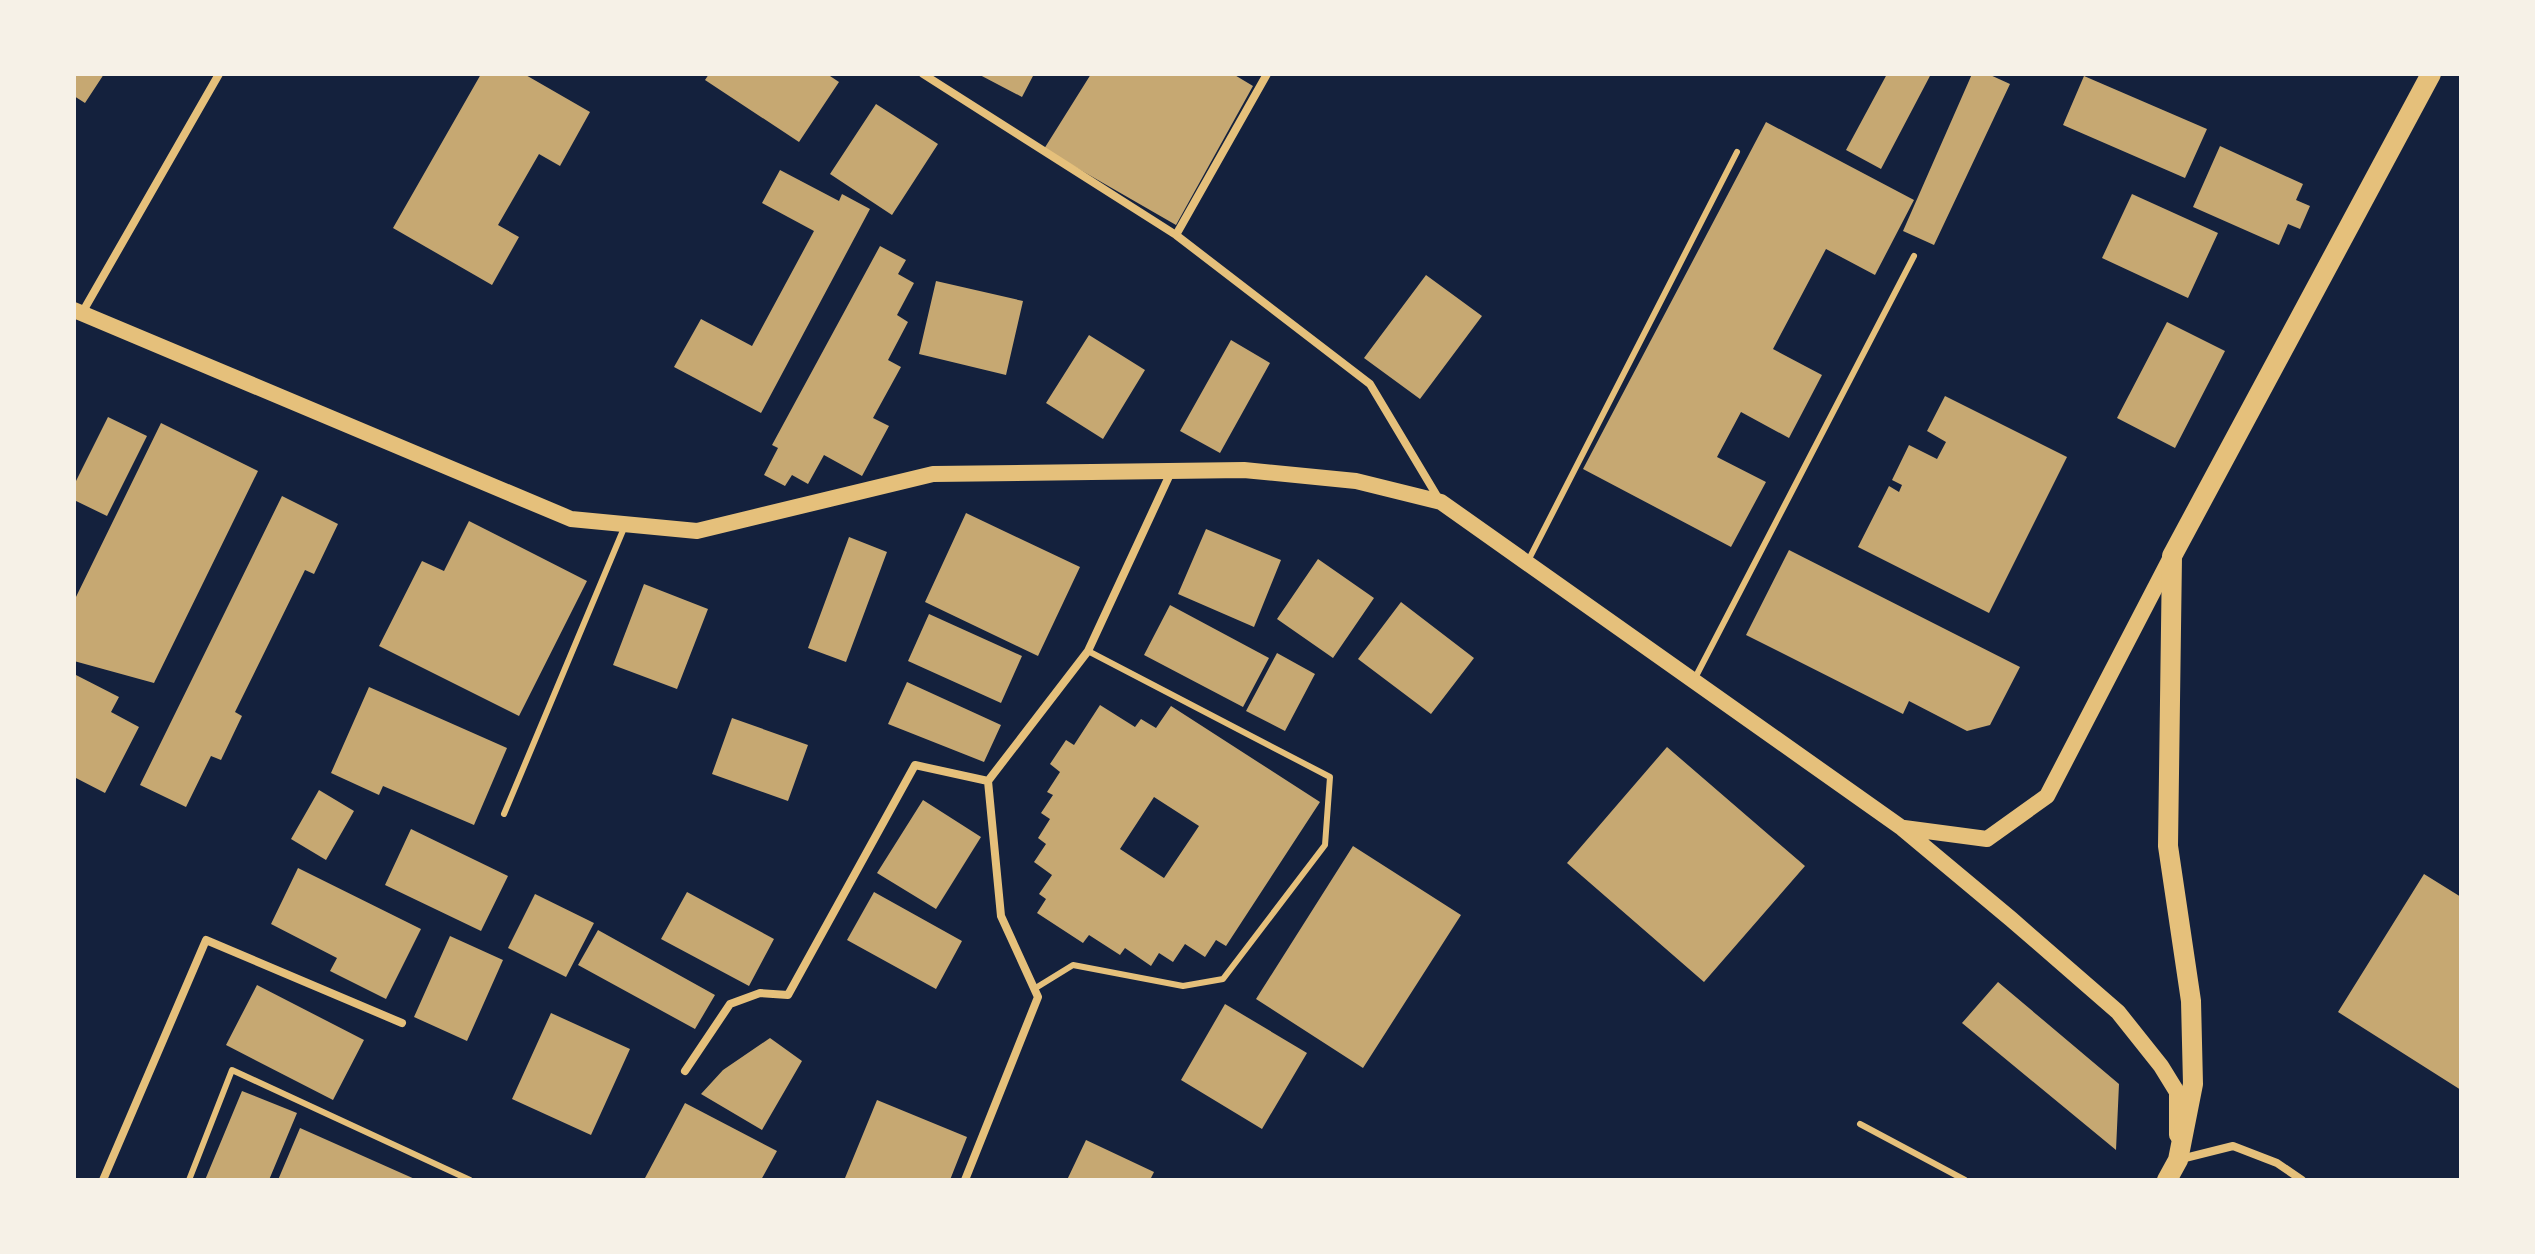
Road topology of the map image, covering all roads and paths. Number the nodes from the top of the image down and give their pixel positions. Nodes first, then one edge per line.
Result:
1 (219, 74) edge
2 (923, 74) edge
3 (1267, 74) edge
4 (2431, 74) edge
5 (1737, 152) dead end
6 (1176, 235) junction
7 (1914, 256) dead end
8 (78, 311) edge
9 (1171, 472) junction
10 (1441, 502) junction
11 (625, 524) junction
12 (2172, 556) junction
13 (1527, 563) junction
14 (1088, 651) junction
15 (1694, 680) junction
16 (988, 781) junction
17 (504, 814) dead end
18 (1902, 828) junction
19 (1034, 989) junction
20 (402, 1023) dead end
21 (685, 1071) dead end
22 (1860, 1124) dead end
23 (2178, 1160) junction
24 (103, 1180) edge
25 (189, 1180) edge
26 (470, 1180) edge
27 (965, 1180) edge
28 (1965, 1180) edge
29 (2167, 1180) edge
30 (2302, 1180) edge

1 - 8 street
2 - 6 street
3 - 6 street
4 - 12 main road
5 - 13 lane
6 - 10 street
7 - 15 lane
8 - 11 main road
9 - 10 main road
9 - 11 main road
9 - 14 street
10 - 13 main road
11 - 17 lane
12 - 18 main road
12 - 23 main road
13 - 15 main road
14 - 16 street
14 - 19 lane
15 - 18 main road
16 - 19 street
16 - 21 street
18 - 23 main road
19 - 27 street
20 - 24 street
22 - 28 lane
23 - 29 main road
23 - 30 street
25 - 26 lane

